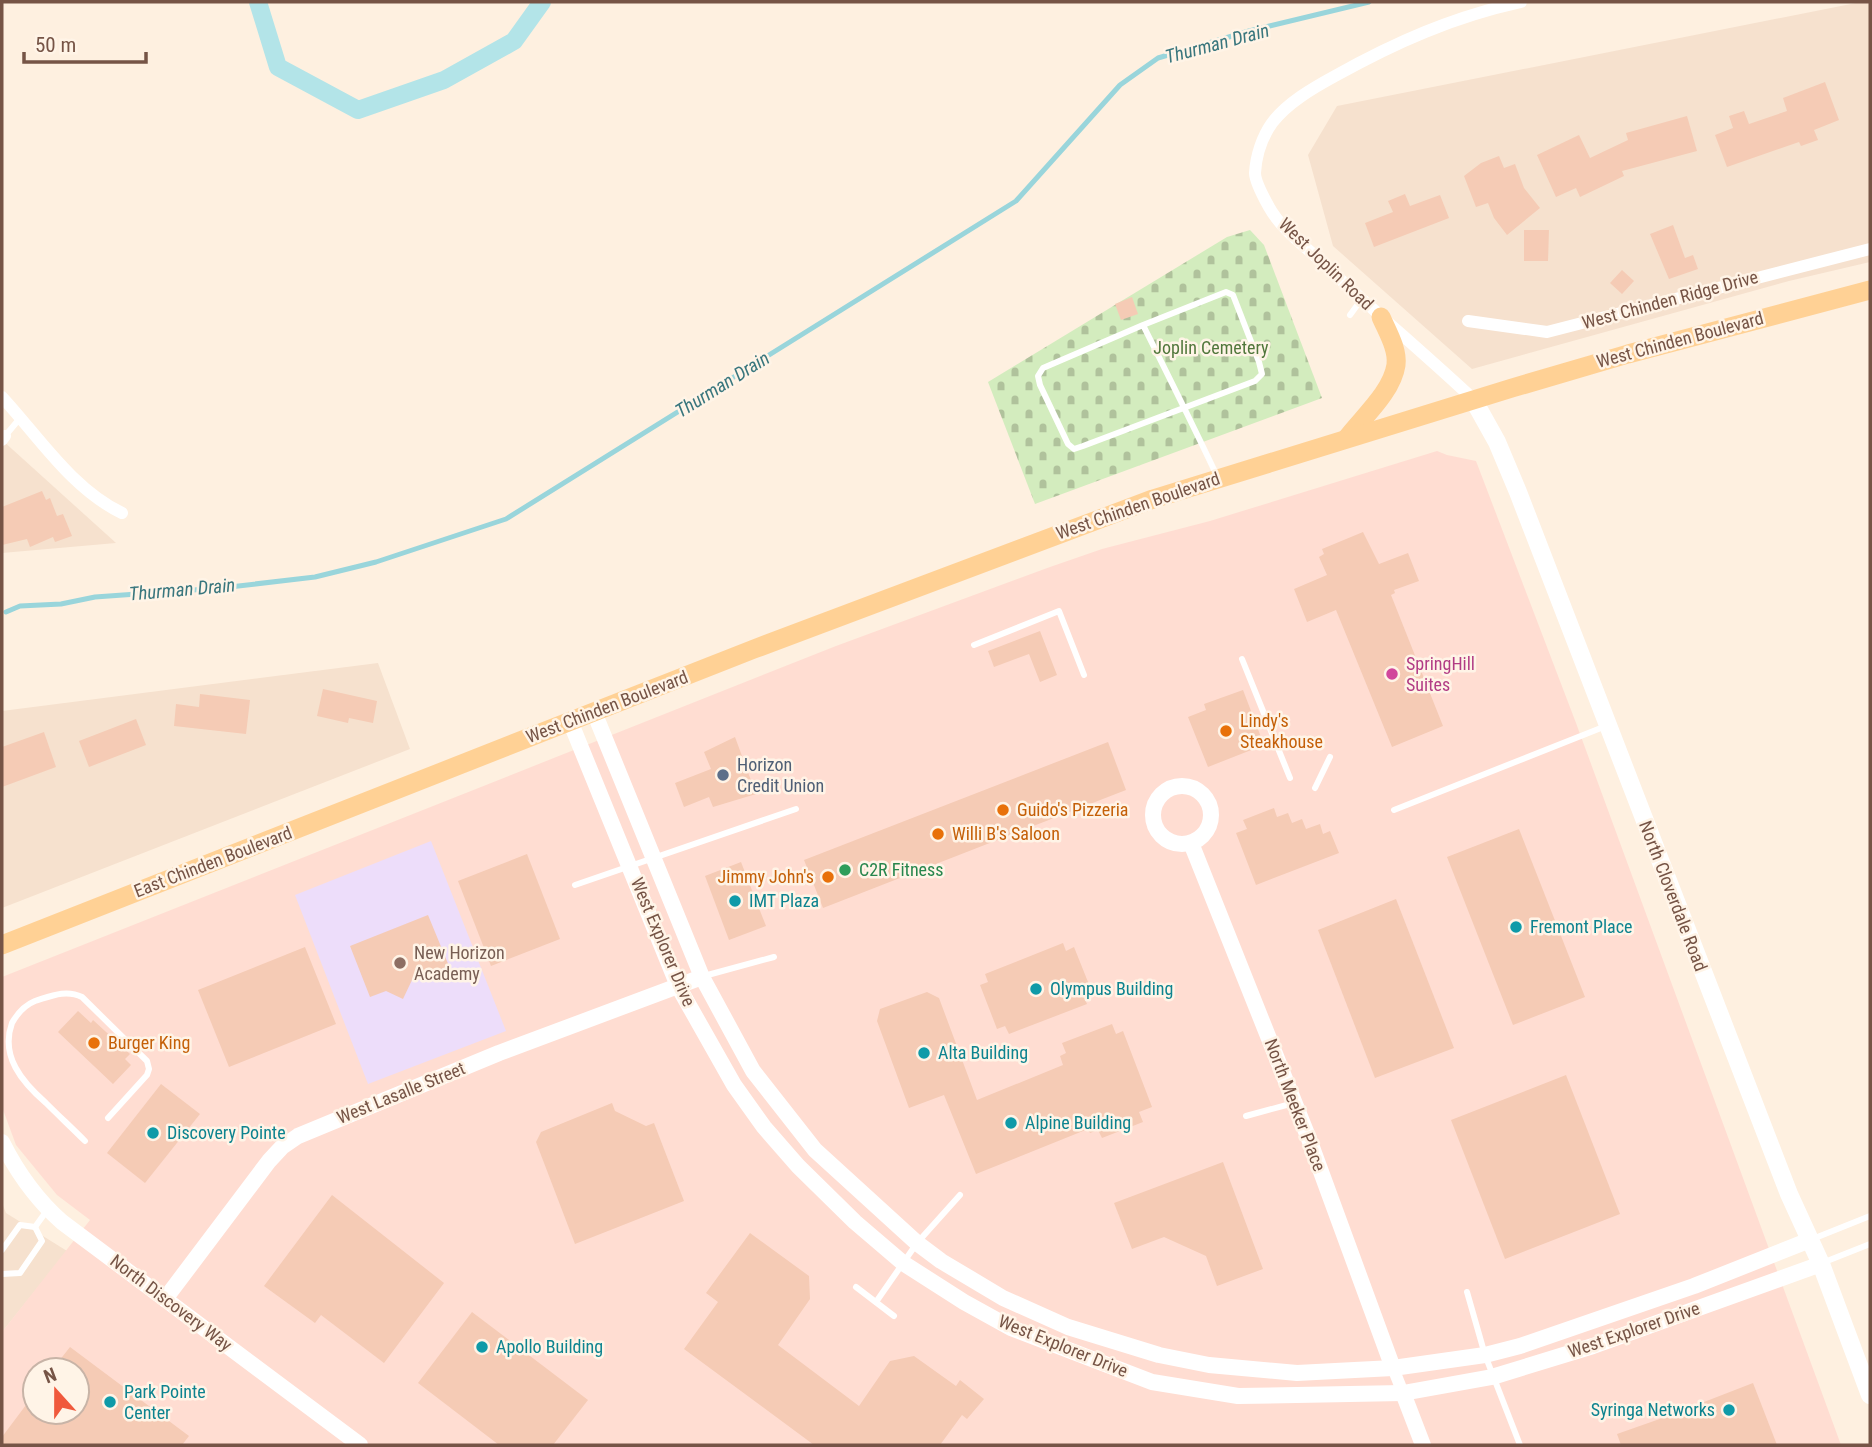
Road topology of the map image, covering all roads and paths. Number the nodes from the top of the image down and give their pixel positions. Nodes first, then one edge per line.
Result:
1 (1521, 2) edge
2 (1870, 249) edge
3 (1870, 290) edge
4 (1361, 300) junction
5 (1350, 315) dead end
6 (1381, 317) junction
7 (1468, 321) dead end
8 (1143, 325) junction
9 (2, 397) edge
10 (1473, 399) junction
11 (1184, 407) junction
12 (21, 417) junction
13 (3, 438) edge
14 (1347, 438) junction
15 (1218, 478) junction
16 (122, 513) dead end
17 (974, 645) dead end
18 (1242, 659) dead end
19 (1084, 675) dead end
20 (594, 712) junction
21 (570, 721) junction
22 (1607, 726) junction
23 (1330, 757) dead end
24 (1290, 778) dead end
25 (424, 779) joint
26 (1315, 788) dead end
27 (796, 809) dead end
28 (1394, 810) dead end
29 (1191, 843) dead end
30 (655, 856) junction
31 (631, 865) junction
32 (575, 885) dead end
33 (2, 945) edge
34 (774, 957) dead end
35 (702, 977) junction
36 (678, 986) junction
37 (1294, 1103) junction
38 (1246, 1116) dead end
39 (107, 1118) dead end
40 (85, 1141) dead end
41 (2, 1142) edge
42 (960, 1195) dead end
43 (48, 1209) junction
44 (1870, 1216) edge
45 (35, 1227) junction
46 (1810, 1240) junction
47 (917, 1243) junction
48 (1870, 1244) edge
49 (2, 1250) edge
50 (904, 1263) junction
51 (1821, 1264) junction
52 (2, 1274) edge
53 (856, 1287) dead end
54 (1466, 1292) dead end
55 (165, 1299) junction
56 (876, 1302) junction
57 (894, 1316) dead end
58 (1485, 1355) junction
59 (1392, 1368) junction
60 (1492, 1377) junction
61 (1403, 1393) junction
62 (1870, 1395) edge
63 (360, 1445) edge
64 (1423, 1445) edge
65 (1520, 1445) edge

1 - 4 street, West Joplin Road
2 - 7 street, West Chinden Ridge Drive
3 - 10 main road, West Chinden Boulevard
4 - 5 lane
4 - 6 street, West Joplin Road
6 - 10 street, West Joplin Road
6 - 14 main road
8 - 11 lane
8 - 11 lane
8 - 11 lane
9 - 12 street
10 - 14 main road, West Chinden Boulevard
10 - 22 main road, North Cloverdale Road
11 - 15 lane
12 - 13 lane
12 - 16 street
14 - 15 main road, West Chinden Boulevard
15 - 20 main road, West Chinden Boulevard
17 - 19 lane
18 - 24 lane
20 - 21 main road, West Chinden Boulevard
20 - 30 street, West Explorer Drive
21 - 25 main road, West Chinden Boulevard
21 - 31 street, West Explorer Drive
22 - 28 lane
22 - 46 main road, North Cloverdale Road
23 - 26 lane
25 - 33 main road, East Chinden Boulevard
27 - 30 lane
29 - 37 street, North Meeker Place
30 - 31 lane
30 - 35 street, West Explorer Drive
31 - 32 lane
31 - 36 street, West Explorer Drive
34 - 35 lane
35 - 36 street, West Lasalle Street
35 - 47 street, West Explorer Drive
36 - 50 street, West Explorer Drive
36 - 55 street, West Lasalle Street
37 - 38 lane
37 - 59 street, North Meeker Place
39 - 40 lane
41 - 43 street, North Discovery Way
42 - 47 lane
43 - 45 lane
43 - 55 street, North Discovery Way
44 - 46 lane
45 - 49 lane
45 - 52 lane
46 - 51 main road, North Cloverdale Road
46 - 58 street, West Explorer Drive
47 - 50 lane
47 - 59 street, West Explorer Drive
48 - 51 lane
50 - 56 lane
50 - 61 street, West Explorer Drive
51 - 60 street, West Explorer Drive
51 - 62 main road, North Cloverdale Road
53 - 56 lane
54 - 58 lane
55 - 63 street, North Discovery Way
56 - 57 lane
58 - 59 street, West Explorer Drive
58 - 60 lane
59 - 61 street
60 - 61 street, West Explorer Drive
60 - 65 lane
61 - 64 street

